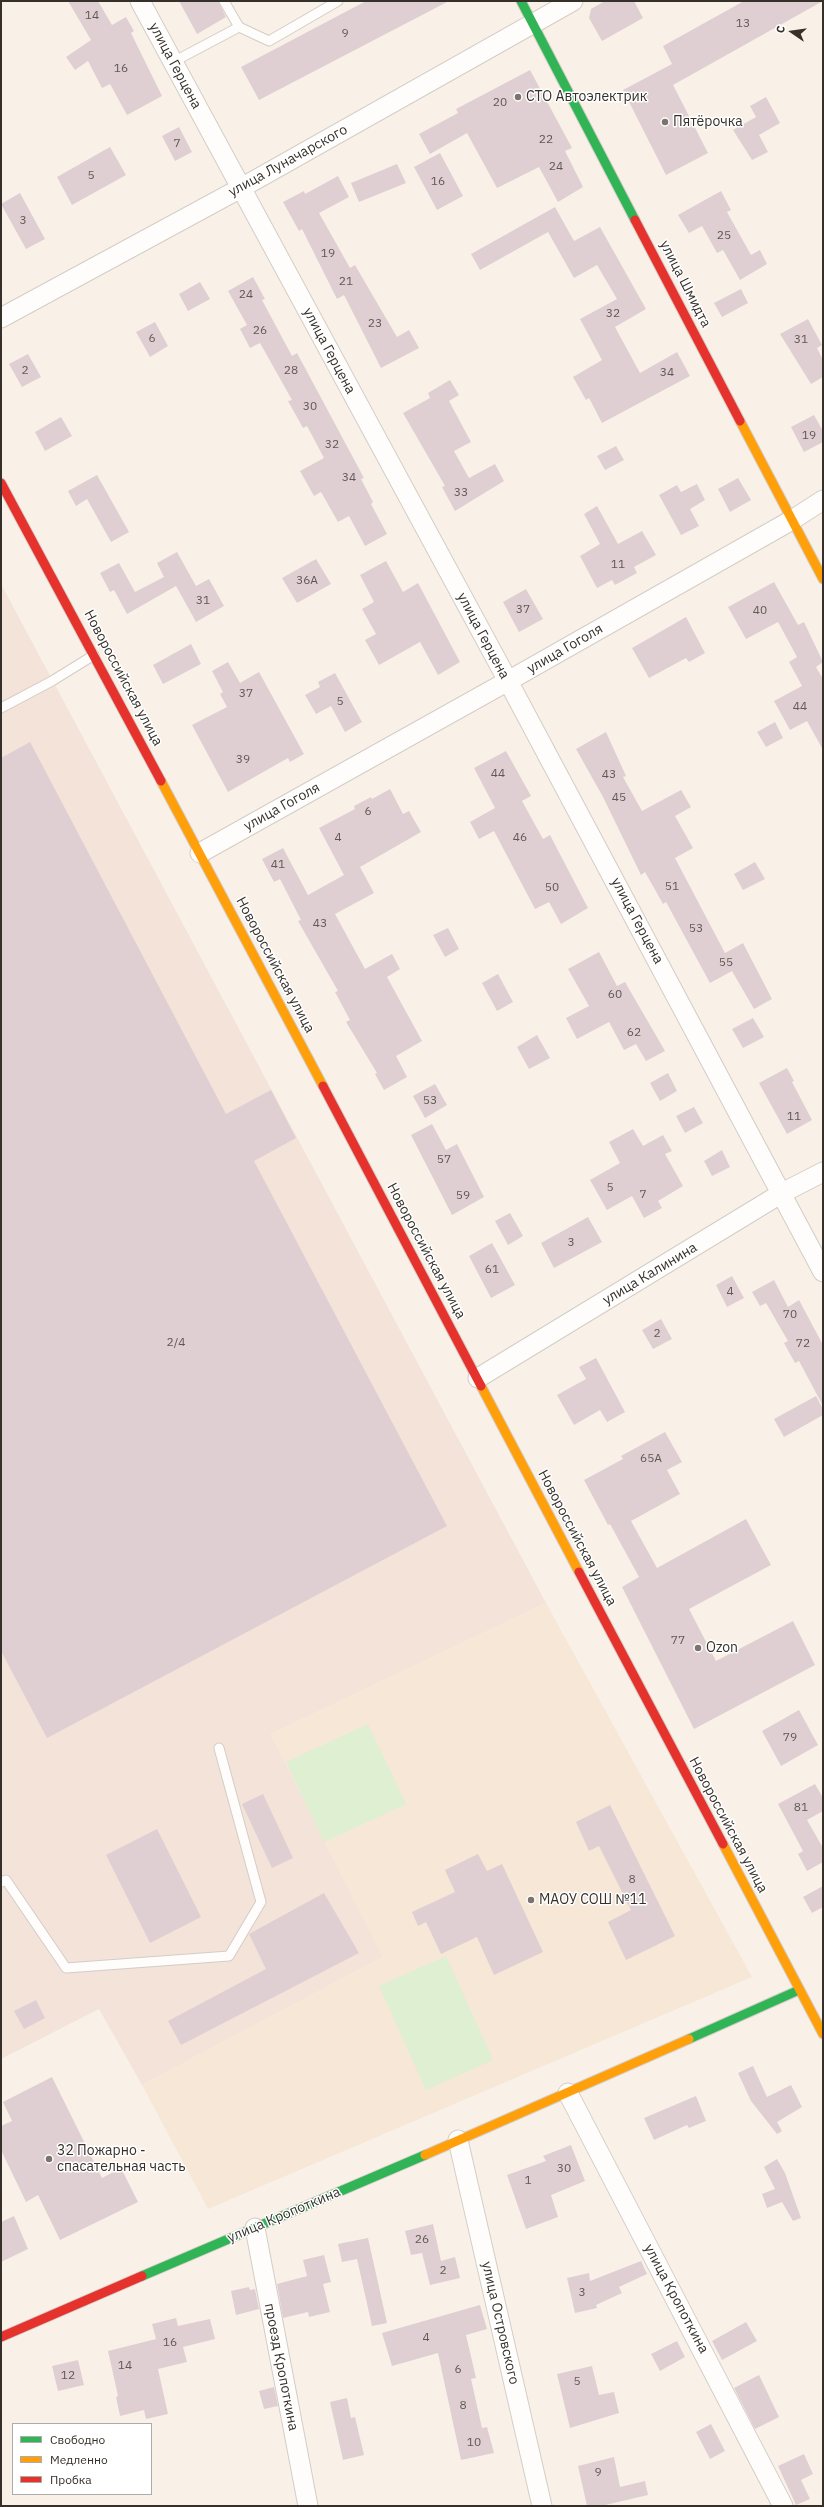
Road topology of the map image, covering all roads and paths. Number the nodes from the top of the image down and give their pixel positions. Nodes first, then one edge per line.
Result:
1 (140, 1) edge
2 (224, 1) edge
3 (338, 1) edge
4 (522, 1) edge
5 (573, 1) edge
6 (534, 23) junction
7 (239, 27) junction
8 (173, 62) junction
9 (241, 188) junction
10 (1, 318) edge
11 (1, 483) edge
12 (823, 500) edge
13 (792, 520) junction
14 (823, 579) edge
15 (94, 655) junction
16 (508, 681) junction
17 (1, 708) edge
18 (200, 853) junction
19 (823, 1172) edge
20 (782, 1193) junction
21 (823, 1272) edge
22 (478, 1378) junction
23 (219, 1748) dead end
24 (2, 1878) edge
25 (799, 1990) junction
26 (823, 2034) edge
27 (568, 2093) junction
28 (458, 2140) junction
29 (255, 2228) junction
30 (1, 2338) edge
31 (308, 2506) edge
32 (542, 2506) edge
33 (783, 2506) edge

1 - 8 street, улица Герцена
2 - 7 lane
3 - 7 lane
4 - 6 main road, улица Шмидта
5 - 6 street, улица Луначарского
6 - 9 street, улица Луначарского
6 - 13 main road, улица Шмидта
7 - 8 lane
8 - 9 street, улица Герцена
9 - 10 street, улица Луначарского
9 - 16 street, улица Герцена
11 - 15 main road, Новороссийская улица
12 - 13 street, улица Гоголя
13 - 14 main road, улица Шмидта
13 - 16 street, улица Гоголя
15 - 17 lane
15 - 18 main road, Новороссийская улица
16 - 18 street, улица Гоголя
16 - 20 street, улица Герцена
18 - 22 main road, Новороссийская улица
19 - 20 street, улица Калинина
20 - 21 street, улица Герцена
20 - 22 street, улица Калинина
22 - 25 main road, Новороссийская улица
23 - 24 lane
25 - 26 main road, Новороссийская улица
25 - 27 main road, улица Кропоткина
27 - 28 main road, улица Кропоткина
27 - 33 street, улица Кропоткина
28 - 29 main road, улица Кропоткина
28 - 32 street, улица Островского
29 - 30 main road, улица Кропоткина
29 - 31 street, проезд Кропоткина

